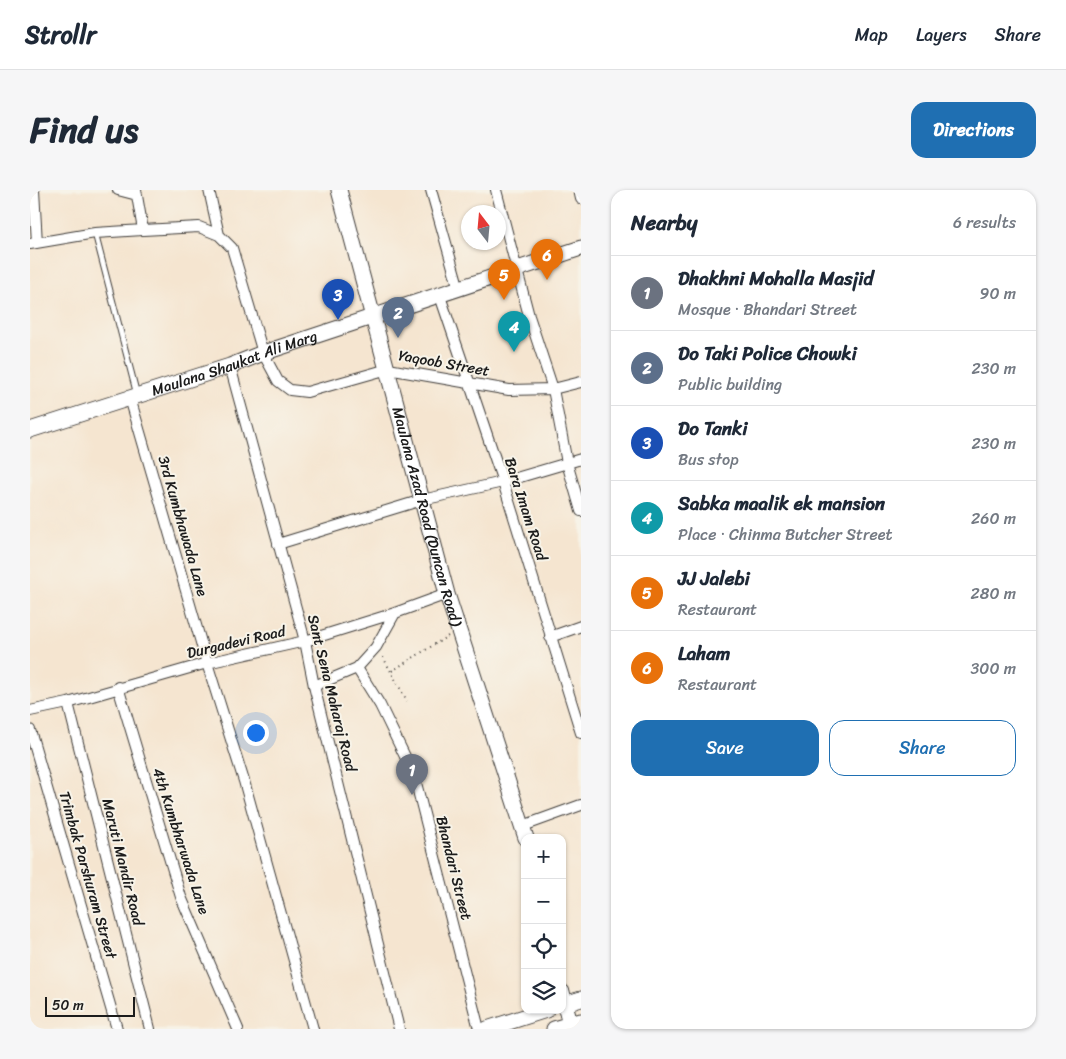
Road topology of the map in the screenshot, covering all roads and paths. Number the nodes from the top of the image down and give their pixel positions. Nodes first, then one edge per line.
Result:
1 (34, 190) edge
2 (118, 190) edge
3 (209, 190) edge
4 (339, 190) edge
5 (432, 190) edge
6 (496, 190) edge
7 (578, 190) edge
8 (137, 192) edge
9 (581, 199) edge
10 (33, 203) edge
11 (143, 230) junction
12 (95, 233) junction
13 (219, 235) junction
14 (34, 244) edge
15 (581, 248) edge
16 (518, 270) junction
17 (458, 289) junction
18 (440, 296) junction
19 (372, 316) junction
20 (263, 353) junction
21 (230, 366) junction
22 (388, 368) junction
23 (581, 382) edge
24 (468, 383) junction
25 (553, 389) junction
26 (134, 397) junction
27 (30, 430) edge
28 (581, 460) edge
29 (568, 463) junction
30 (503, 482) junction
31 (422, 500) junction
32 (581, 511) edge
33 (278, 544) junction
34 (447, 594) junction
35 (395, 613) junction
36 (581, 626) edge
37 (458, 630) junction
38 (550, 637) junction
39 (305, 641) junction
40 (376, 647) junction
41 (207, 663) junction
42 (357, 668) junction
43 (392, 670) junction
44 (314, 686) junction
45 (118, 687) junction
46 (407, 701) dead end
47 (68, 703) junction
48 (30, 711) edge
49 (30, 730) edge
50 (581, 733) edge
51 (581, 804) edge
52 (524, 832) edge
53 (566, 1000) edge
54 (581, 1000) edge
55 (566, 1005) edge
56 (534, 1014) edge
57 (576, 1022) edge
58 (117, 1029) edge
59 (150, 1029) edge
60 (238, 1029) edge
61 (313, 1029) edge
62 (400, 1029) edge
63 (479, 1029) edge
64 (487, 1029) edge
65 (554, 1029) edge

1 - 10 street
2 - 8 street
3 - 13 street
4 - 19 main road, Maulana Azad Road (Duncan Road)
5 - 17 street
6 - 16 street
7 - 9 street
8 - 11 street
10 - 14 street
11 - 12 street
11 - 13 street
12 - 14 street
12 - 26 lane
13 - 20 street, Yaqoob Street
15 - 16 main road, Maulana Shaukat Ali Marg
16 - 17 main road, Maulana Shaukat Ali Marg
16 - 25 street
17 - 18 main road, Maulana Shaukat Ali Marg
18 - 19 main road, Maulana Shaukat Ali Marg
18 - 24 street, Bara Imam Road
19 - 20 main road, Maulana Shaukat Ali Marg
19 - 22 main road, Maulana Azad Road (Duncan Road)
20 - 21 main road, Maulana Shaukat Ali Marg
20 - 22 street, Yaqoob Street
21 - 26 main road, Maulana Shaukat Ali Marg
21 - 33 street, Sant Sena Maharaj Road
22 - 24 street, Yaqoob Street
22 - 31 main road, Maulana Azad Road (Duncan Road)
23 - 25 street, Yaqoob Street
24 - 25 street, Yaqoob Street
24 - 30 street, Bara Imam Road
25 - 29 street
26 - 27 main road, Maulana Shaukat Ali Marg
26 - 41 street, 3rd Kumbhawada Lane
28 - 29 street
29 - 30 street
29 - 32 street
30 - 31 street
30 - 38 street, Bara Imam Road
31 - 33 street
31 - 34 main road, Maulana Azad Road (Duncan Road)
33 - 39 street, Sant Sena Maharaj Road
34 - 35 street, Durgadevi Road
34 - 37 main road, Maulana Azad Road (Duncan Road)
35 - 39 street, Durgadevi Road
35 - 40 street
36 - 38 street
37 - 43 path
37 - 52 main road, Maulana Azad Road (Duncan Road)
38 - 50 street, Bara Imam Road
39 - 41 street, Durgadevi Road
39 - 44 street, Sant Sena Maharaj Road
40 - 42 street
40 - 43 path
41 - 45 street, Durgadevi Road
41 - 61 street, 3rd Kumbhawada Lane
42 - 44 street
42 - 63 street, Bhandari Street
43 - 46 path
44 - 62 street, Sant Sena Maharaj Road
45 - 47 street, Durgadevi Road
45 - 60 street, 4th Kumbharwada Lane
47 - 48 street, Durgadevi Road
47 - 59 street, Maruti Mandir Road
49 - 58 street, Trimbak Parshuram Street
51 - 52 street
53 - 54 main road
55 - 57 main road
56 - 64 main road
57 - 65 main road

